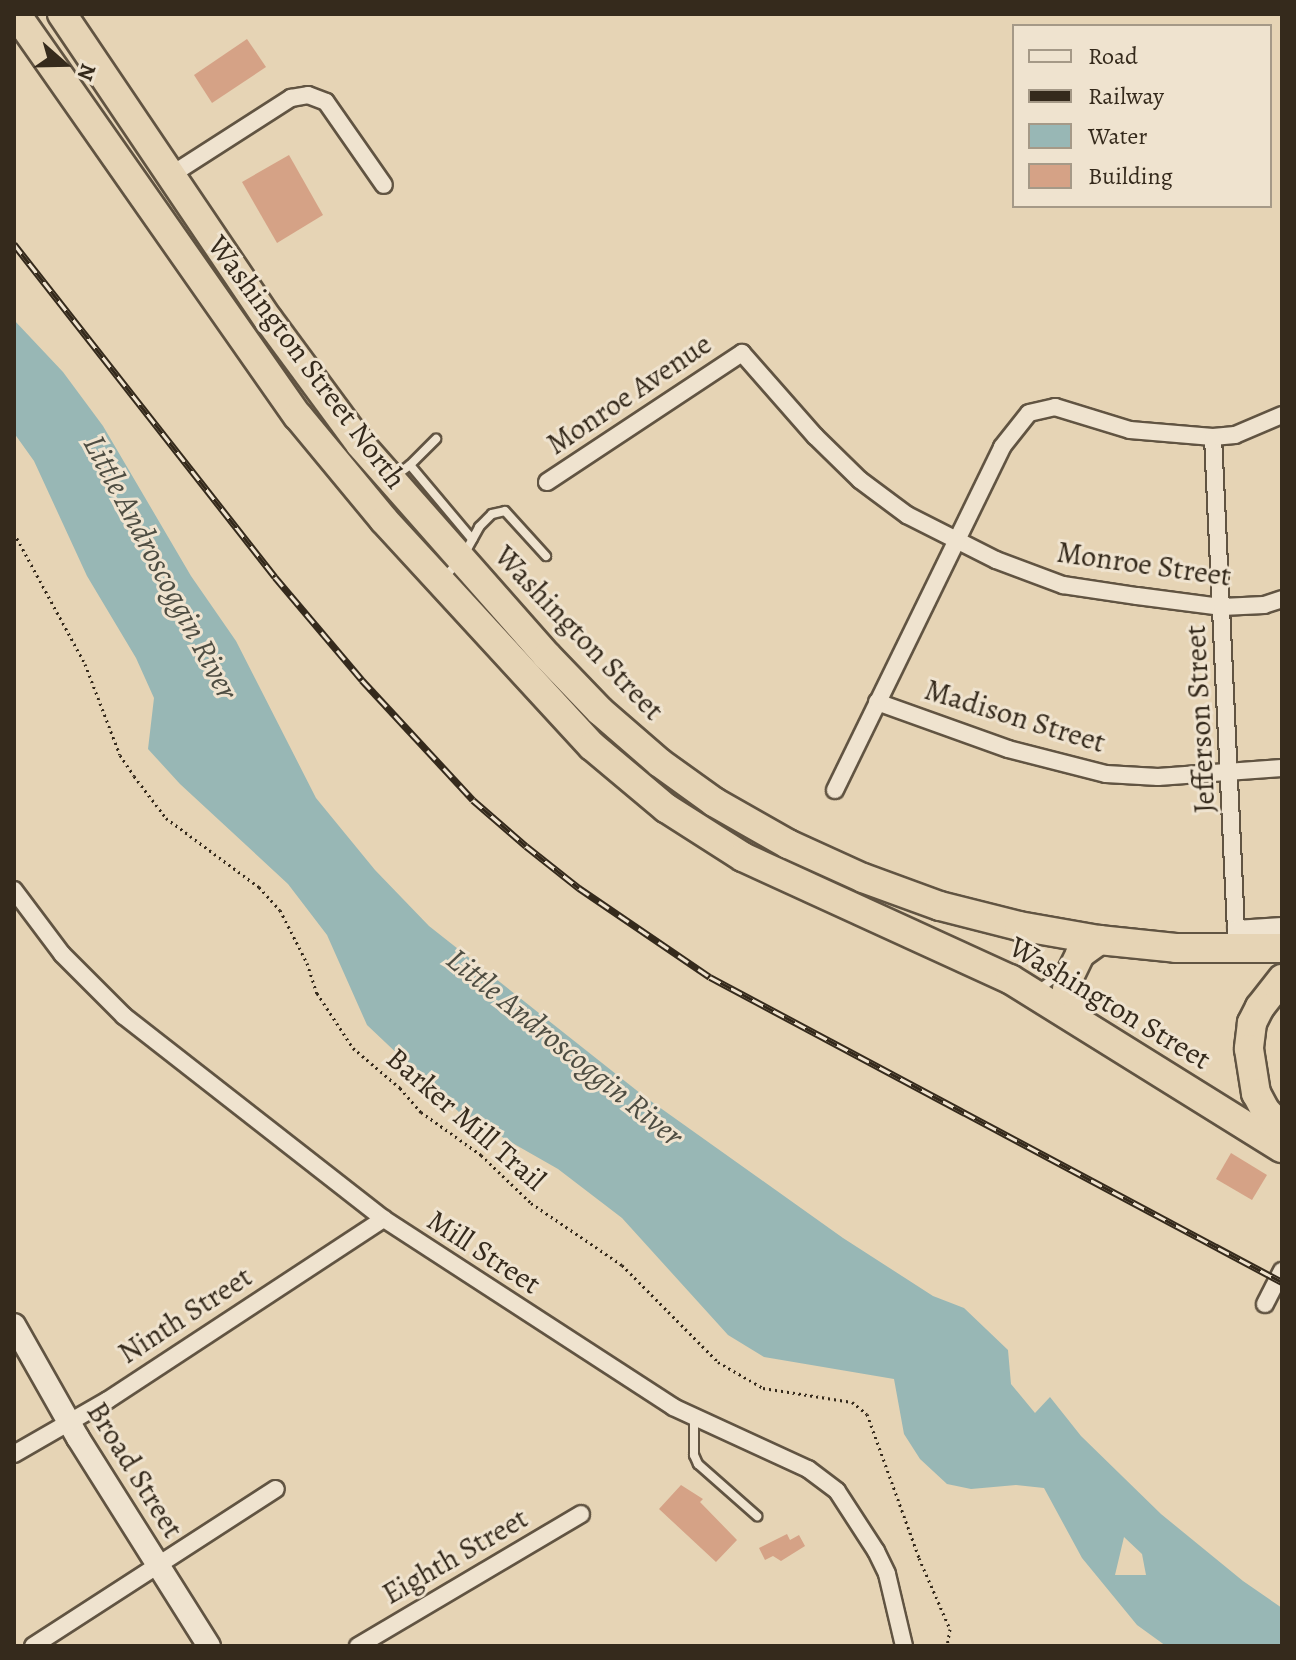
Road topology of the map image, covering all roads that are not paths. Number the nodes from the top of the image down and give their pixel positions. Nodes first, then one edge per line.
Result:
1 (16, 14) edge
2 (62, 14) edge
3 (171, 175) junction
4 (384, 185) dead end
5 (742, 353) joint
6 (1282, 415) edge
7 (1213, 437) junction
8 (436, 439) dead end
9 (400, 472) junction
10 (547, 482) dead end
11 (956, 541) junction
12 (467, 549) junction
13 (546, 556) dead end
14 (439, 582) junction
15 (1282, 599) edge
16 (1222, 607) junction
17 (877, 702) junction
18 (1282, 768) edge
19 (1230, 772) junction
20 (835, 790) dead end
21 (14, 890) edge
22 (853, 907) joint
23 (1282, 926) edge
24 (1099, 940) junction
25 (1236, 940) junction
26 (1282, 948) edge
27 (1072, 965) junction
28 (1282, 979) edge
29 (1034, 993) junction
30 (1077, 1020) junction
31 (1282, 1128) edge
32 (1282, 1148) edge
33 (384, 1219) junction
34 (1282, 1271) edge
35 (1265, 1304) dead end
36 (14, 1325) edge
37 (694, 1417) junction
38 (69, 1423) junction
39 (14, 1454) edge
40 (276, 1489) dead end
41 (581, 1514) dead end
42 (757, 1516) dead end
43 (159, 1564) junction
44 (33, 1646) edge
45 (209, 1646) edge
46 (358, 1646) edge
47 (904, 1646) edge

1 - 14 highway, Washington Street North
2 - 3 highway, Washington Street
3 - 4 street
3 - 9 highway, Washington Street
5 - 10 street, Monroe Avenue
5 - 11 street, Monroe Street
6 - 7 street
7 - 11 street, Madison Street
7 - 16 street, Jefferson Street
8 - 9 lane
9 - 12 highway, Washington Street
11 - 16 street, Monroe Street
11 - 17 street, Madison Street
12 - 13 lane
12 - 14 lane
12 - 24 highway, Washington Street
14 - 22 highway, Washington Street North
15 - 16 street, Monroe Street
16 - 19 street, Jefferson Street
17 - 19 street, Madison Street
17 - 20 street, Madison Street
18 - 19 street, Madison Street
19 - 25 street, Jefferson Street
21 - 33 street, Mill Street
22 - 29 highway, Washington Street
23 - 25 street
24 - 25 highway, Washington Street
24 - 27 highway
25 - 26 highway, Washington Street
27 - 29 lane
27 - 30 highway
28 - 31 highway
29 - 30 highway, Washington Street
30 - 32 highway, Washington Street
33 - 37 street, Mill Street
33 - 38 street, Ninth Street
34 - 35 street
36 - 38 street, Broad Street
37 - 42 lane
37 - 47 street, Mill Street
38 - 39 street, Ninth Street
38 - 43 street, Broad Street
40 - 43 street
41 - 46 street, Eighth Street
43 - 44 street
43 - 45 street, Broad Street

